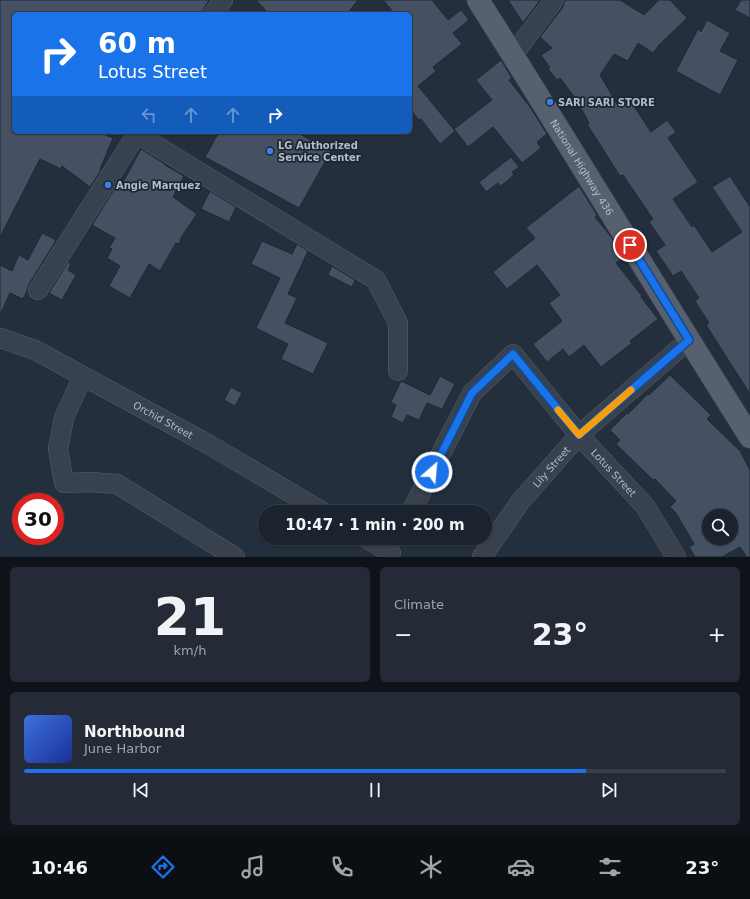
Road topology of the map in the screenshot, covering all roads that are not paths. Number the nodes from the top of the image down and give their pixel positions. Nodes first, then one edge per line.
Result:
1 (223, 0) edge
2 (478, 0) edge
3 (554, 0) edge
4 (214, 12) edge
5 (513, 55) junction
6 (136, 134) edge
7 (139, 134) edge
8 (38, 290) dead end
9 (0, 338) edge
10 (689, 340) junction
11 (398, 371) dead end
12 (83, 376) junction
13 (579, 435) junction
14 (750, 437) edge
15 (311, 505) edge
16 (415, 505) edge
17 (383, 545) edge
18 (393, 549) edge
19 (235, 557) edge
20 (482, 557) edge
21 (676, 557) edge

1 - 4 street
2 - 5 main road, National Highway 436
3 - 5 street
5 - 10 main road, National Highway 436
6 - 8 street
7 - 11 street
9 - 12 street, Orchid Street
10 - 13 street, Lily Street
10 - 14 main road, National Highway 436
12 - 15 street, Orchid Street
12 - 19 street
13 - 16 street, Lotus Street
13 - 20 street, Lily Street
13 - 21 street, Lotus Street
17 - 18 street

